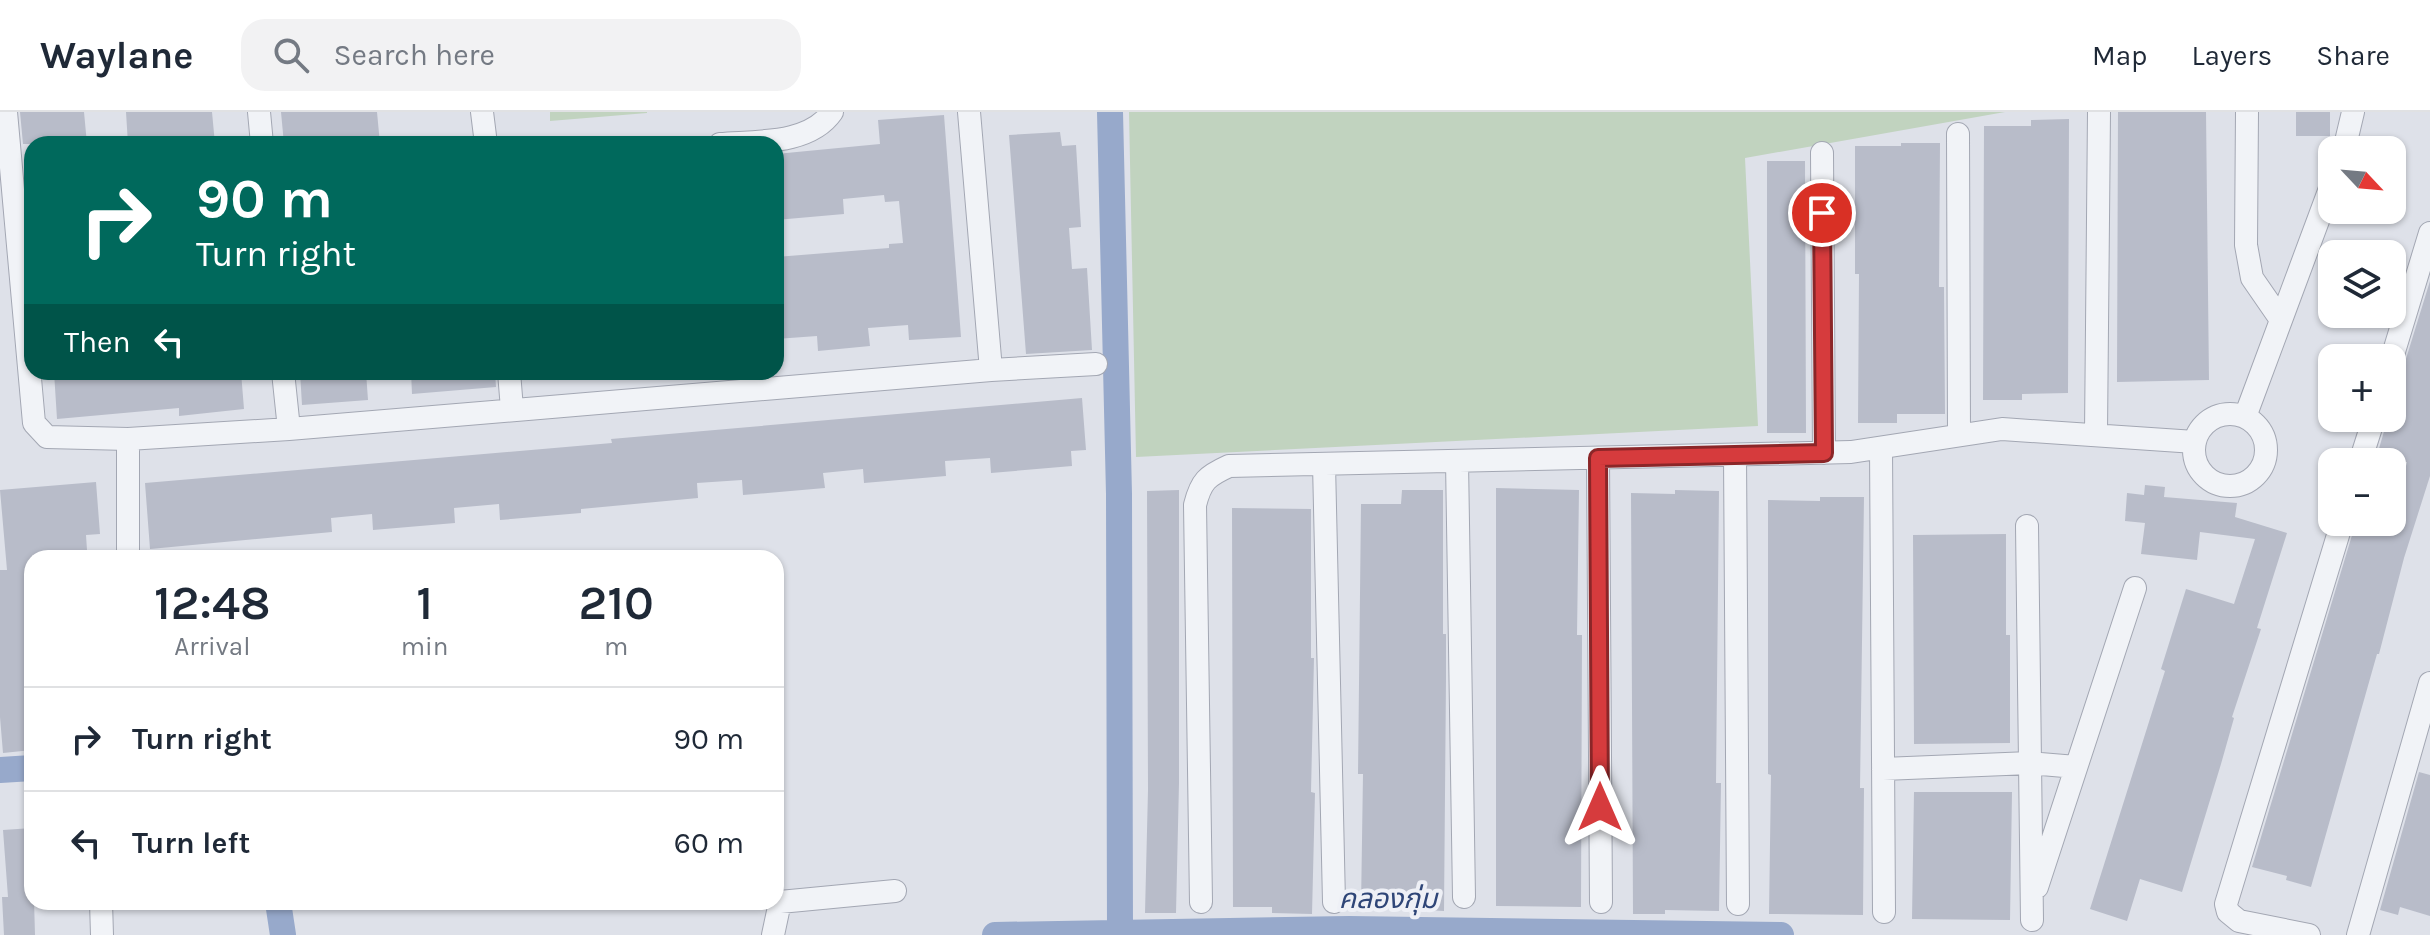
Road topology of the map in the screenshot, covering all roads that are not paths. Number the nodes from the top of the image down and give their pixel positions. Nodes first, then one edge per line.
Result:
1 (6, 112) edge
2 (259, 112) edge
3 (482, 112) edge
4 (832, 112) edge
5 (969, 112) edge
6 (2099, 112) edge
7 (2247, 112) edge
8 (2353, 112) edge
9 (1958, 134) dead end
10 (261, 136) edge
11 (485, 136) edge
12 (2347, 136) edge
13 (784, 138) edge
14 (1822, 153) dead end
15 (2318, 221) edge
16 (2430, 233) edge
17 (10, 254) edge
18 (2424, 272) edge
19 (2281, 320) junction
20 (2397, 344) edge
21 (24, 353) edge
22 (1096, 364) dead end
23 (991, 370) junction
24 (28, 380) edge
25 (284, 380) edge
26 (510, 380) edge
27 (512, 409) junction
28 (2245, 417) junction
29 (289, 429) junction
30 (1959, 434) junction
31 (2096, 434) junction
32 (128, 439) junction
33 (2195, 442) junction
34 (1881, 448) junction
35 (1824, 453) junction
36 (1735, 455) junction
37 (1598, 458) junction
38 (1457, 461) junction
39 (1324, 464) junction
40 (2027, 526) dead end
41 (2338, 536) edge
42 (128, 550) dead end
43 (2135, 588) dead end
44 (2430, 683) edge
45 (2030, 763) junction
46 (2076, 767) junction
47 (1883, 769) junction
48 (895, 891) dead end
49 (1464, 897) dead end
50 (784, 902) edge
51 (1201, 902) dead end
52 (1334, 902) dead end
53 (1601, 902) dead end
54 (1738, 904) dead end
55 (101, 910) edge
56 (778, 910) edge
57 (1884, 912) dead end
58 (102, 935) edge
59 (773, 935) edge
60 (2309, 935) edge
61 (2358, 935) edge

1 - 17 street
2 - 10 street
3 - 11 street
4 - 13 street
5 - 23 street
6 - 31 street
7 - 19 street
8 - 12 street
9 - 30 street
14 - 35 street
15 - 19 street
16 - 18 street
17 - 21 street
18 - 20 street
19 - 28 street
22 - 23 street
23 - 27 street
24 - 32 street
25 - 29 street
26 - 27 street
27 - 29 street
28 - 33 street
28 - 33 street
29 - 32 street
30 - 31 street
30 - 34 street
31 - 33 street
32 - 42 street
34 - 35 street
34 - 47 street
35 - 36 street
36 - 37 street
36 - 54 street
37 - 38 street
37 - 53 street
38 - 39 street
38 - 49 street
39 - 51 street
39 - 52 street
40 - 45 street
41 - 60 street
43 - 46 street
44 - 61 street
45 - 46 street
45 - 46 street
45 - 47 street
47 - 57 street
48 - 50 street
55 - 58 street
56 - 59 street

